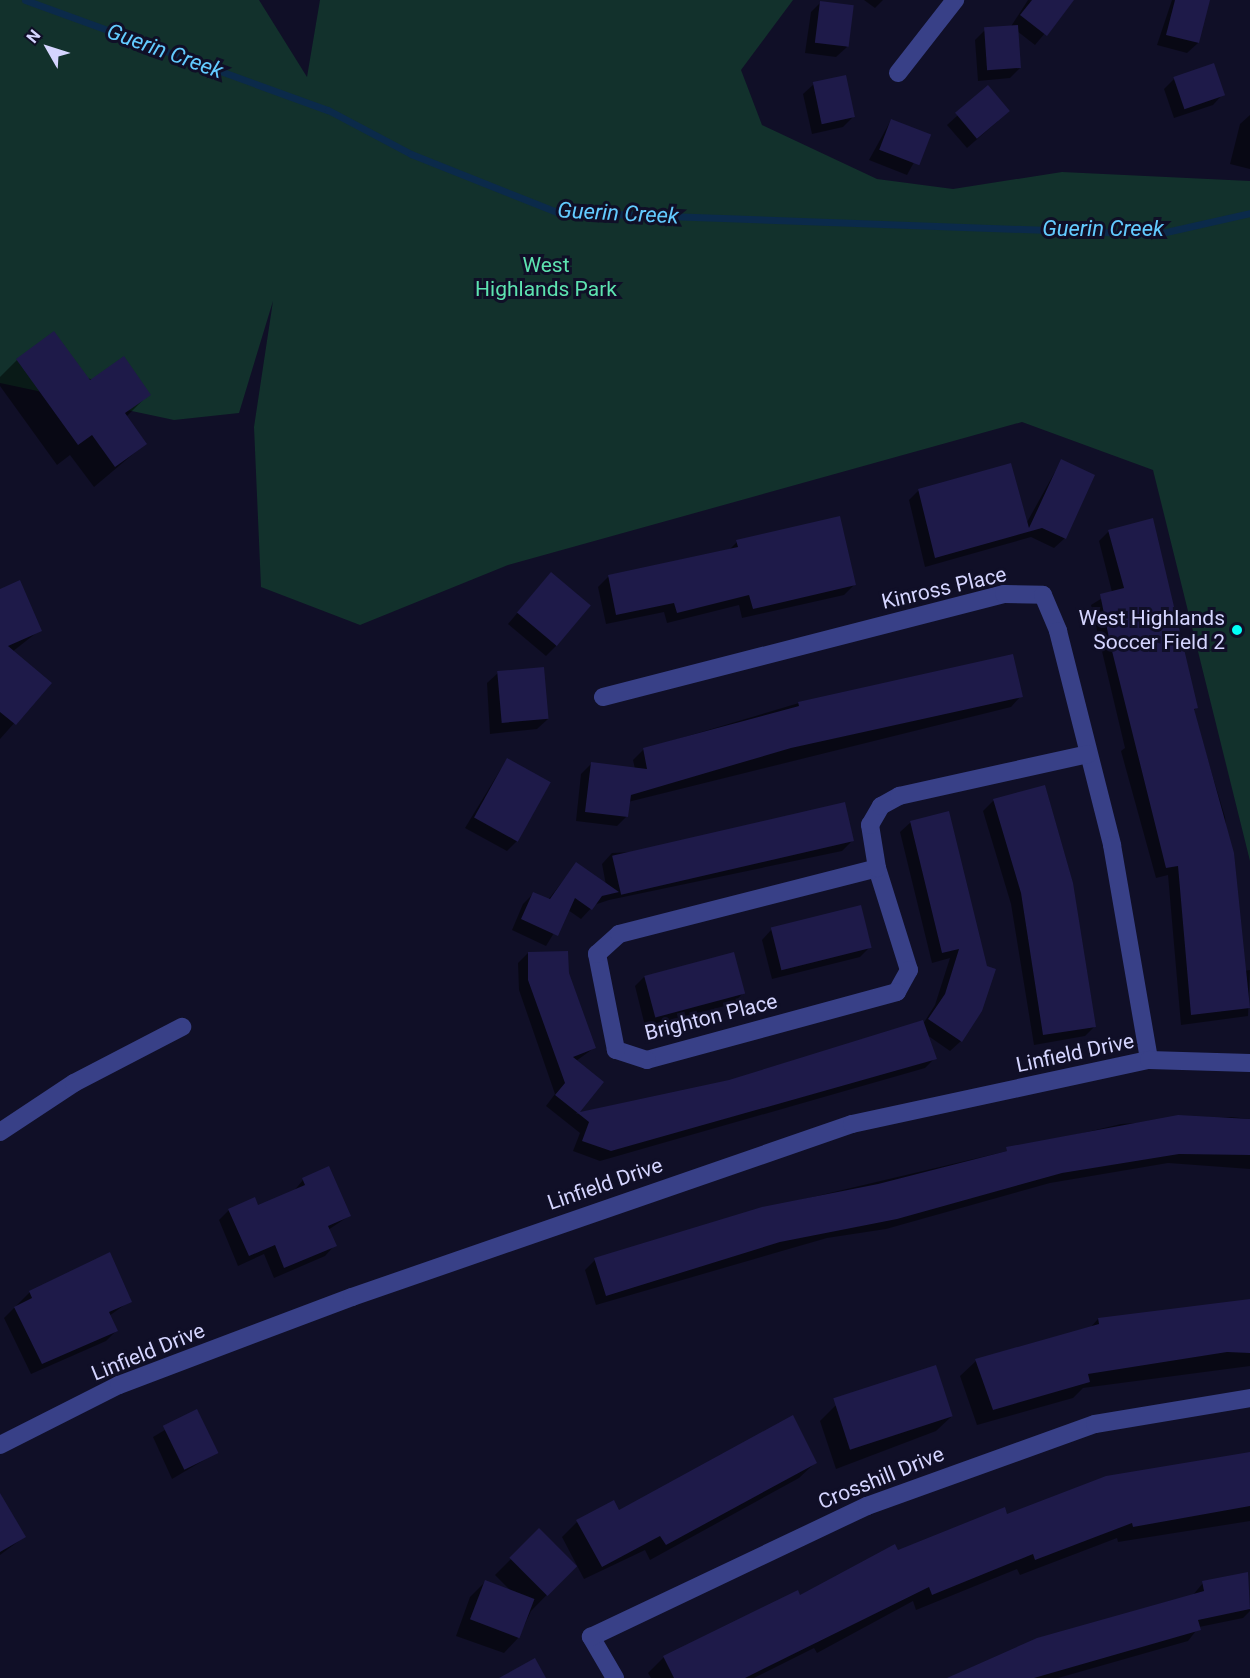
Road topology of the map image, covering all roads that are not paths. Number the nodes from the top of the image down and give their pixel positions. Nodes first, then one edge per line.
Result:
1 (955, 0) edge
2 (898, 73) dead end
3 (603, 697) dead end
4 (1088, 754) junction
5 (877, 868) junction
6 (182, 1027) dead end
7 (1149, 1060) junction
8 (1250, 1063) edge
9 (0, 1132) edge
10 (1250, 1398) edge
11 (0, 1445) edge
12 (615, 1678) edge

1 - 2 street
3 - 4 street, Kinross Place
4 - 5 street, Brighton Place
4 - 7 street, Kinross Place
5 - 5 street, Brighton Place
6 - 9 street
7 - 8 street, Linfield Drive
7 - 11 street, Linfield Drive
10 - 12 street, Crosshill Drive

